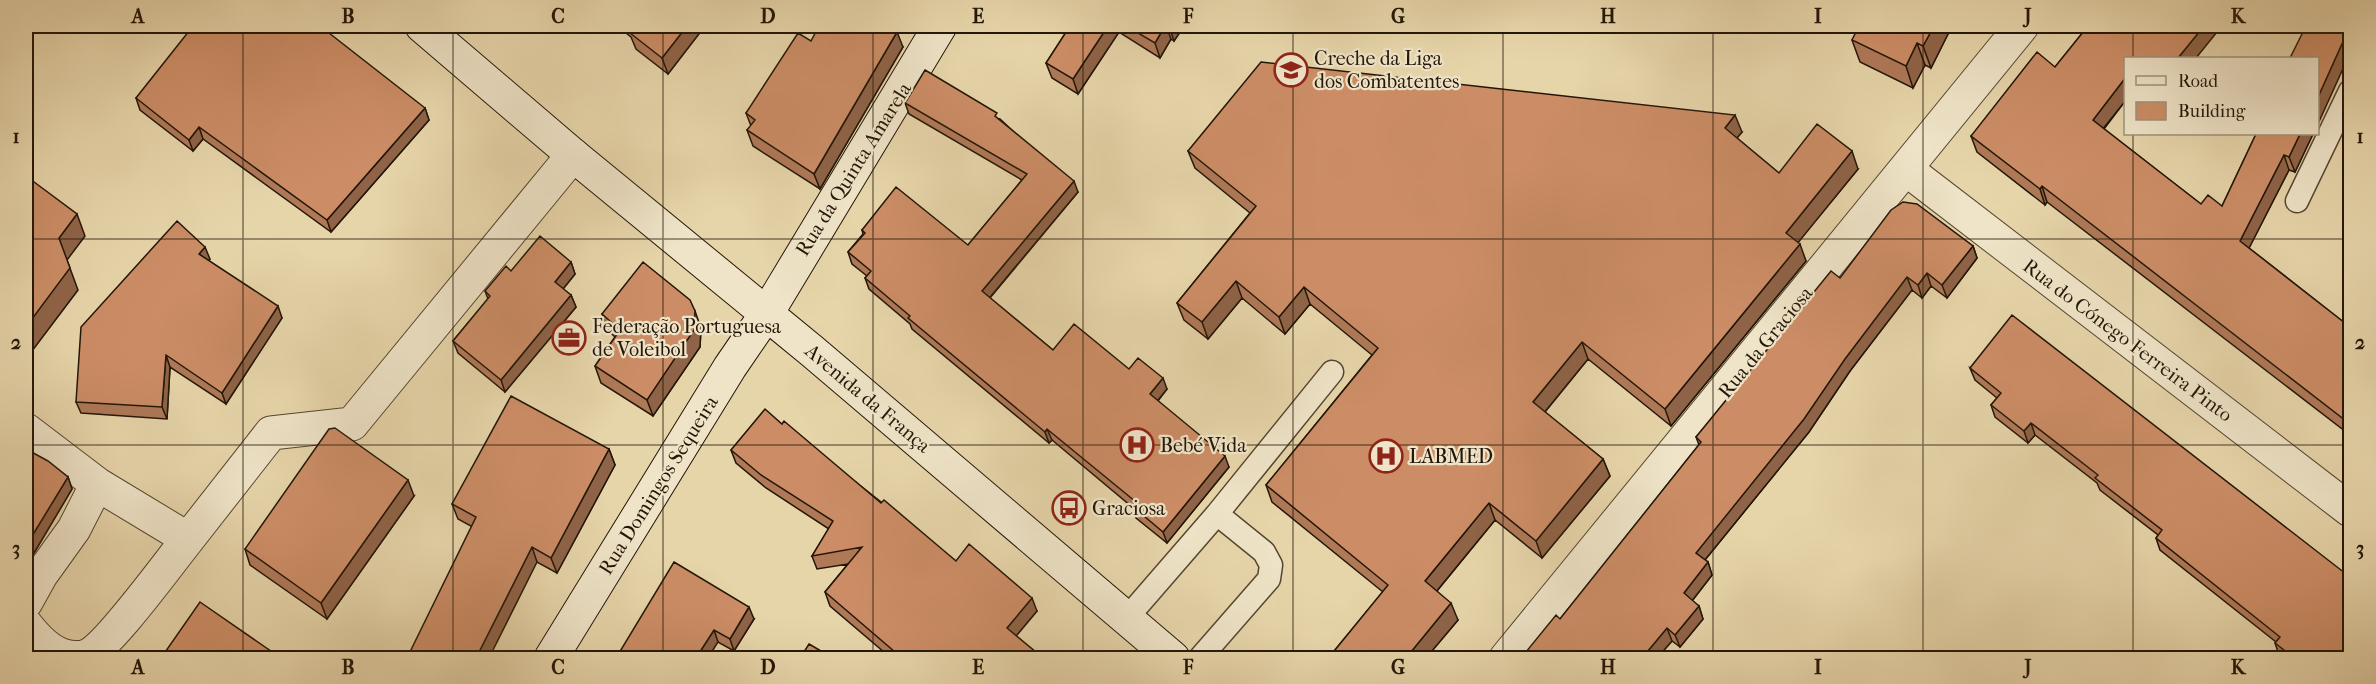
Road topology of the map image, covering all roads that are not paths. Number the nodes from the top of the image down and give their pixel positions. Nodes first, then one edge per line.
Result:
1 (422, 26) edge
2 (940, 26) edge
3 (2022, 26) edge
4 (2350, 91) edge
5 (573, 155) junction
6 (1906, 169) junction
7 (2297, 201) dead end
8 (767, 313) junction
9 (1332, 372) dead end
10 (26, 430) edge
11 (97, 484) junction
12 (2350, 510) edge
13 (1217, 514) junction
14 (188, 539) junction
15 (26, 602) edge
16 (1126, 619) junction
17 (26, 625) edge
18 (551, 658) edge
19 (1173, 658) edge
20 (1200, 658) edge
21 (1506, 658) edge

1 - 5 street, Avenida da França
2 - 8 street, Rua da Quinta Amarela
3 - 6 street, Rua da Graciosa
4 - 7 lane
5 - 8 street, Avenida da França
5 - 14 street
6 - 12 street, Rua do Cónego Ferreira Pinto
6 - 21 street, Rua da Graciosa
8 - 16 street, Avenida da França
8 - 18 street, Rua Domingos Sequeira
9 - 13 lane
10 - 11 street
11 - 14 street
11 - 15 street
13 - 16 lane
13 - 20 lane
14 - 17 street
16 - 19 street, Avenida da França

